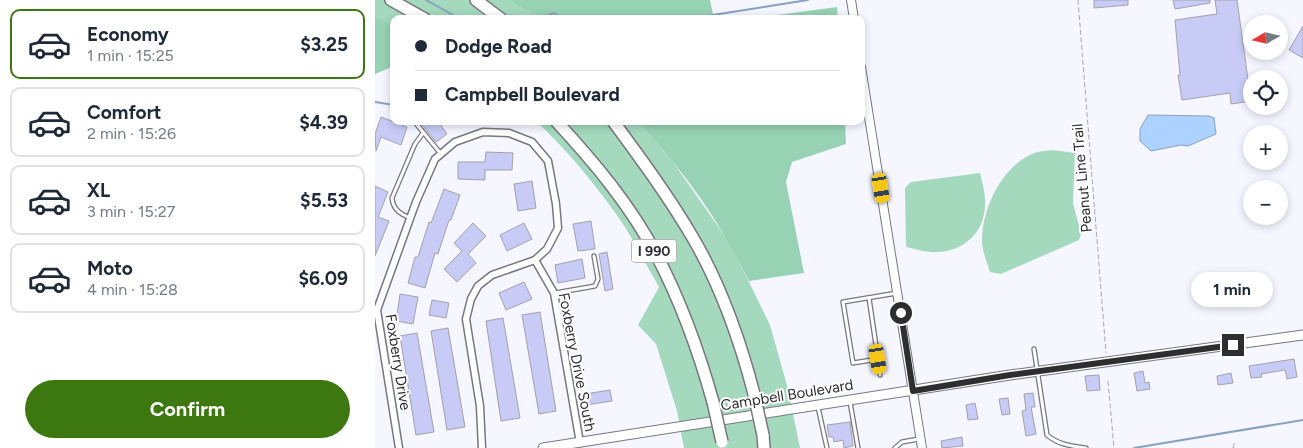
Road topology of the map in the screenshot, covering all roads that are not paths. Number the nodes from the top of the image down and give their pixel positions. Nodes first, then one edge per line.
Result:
1 (391, 0) edge
2 (476, 0) edge
3 (851, 0) edge
4 (418, 15) edge
5 (496, 15) edge
6 (853, 15) edge
7 (865, 92) edge
8 (417, 125) edge
9 (560, 125) edge
10 (616, 125) edge
11 (423, 134) junction
12 (441, 154) junction
13 (411, 218) junction
14 (594, 256) dead end
15 (535, 260) junction
16 (554, 293) junction
17 (897, 293) junction
18 (869, 298) junction
19 (1303, 335) edge
20 (1034, 349) dead end
21 (878, 359) junction
22 (1037, 371) junction
23 (880, 375) dead end
24 (913, 391) junction
25 (849, 399) junction
26 (817, 404) junction
27 (920, 438) junction
28 (580, 443) junction
29 (723, 445) edge
30 (399, 448) edge
31 (483, 448) edge
32 (543, 448) edge
33 (764, 448) edge
34 (827, 448) edge
35 (858, 448) edge
36 (895, 448) edge
37 (922, 448) edge
38 (1086, 448) edge

1 - 4 highway
2 - 5 highway
3 - 6 street
7 - 17 street
8 - 11 lane
9 - 29 highway, I 990, bridge
10 - 33 highway, I 990, bridge
11 - 12 lane
11 - 13 lane
12 - 13 street, Foxberry Drive
12 - 15 street, Foxberry Drive
13 - 30 street, Foxberry Drive
14 - 16 lane
15 - 16 street, Foxberry Drive South
15 - 31 street
16 - 28 street, Foxberry Drive South
17 - 18 lane
17 - 24 street
18 - 21 lane
18 - 21 lane
19 - 22 main road, Campbell Boulevard
20 - 22 lane
21 - 23 lane
22 - 24 main road, Campbell Boulevard
22 - 38 lane
24 - 25 main road, Campbell Boulevard
24 - 27 street
25 - 26 main road, Campbell Boulevard
25 - 35 lane
26 - 28 main road, Campbell Boulevard
26 - 34 lane
27 - 36 lane
27 - 37 street
28 - 32 main road, Campbell Boulevard

